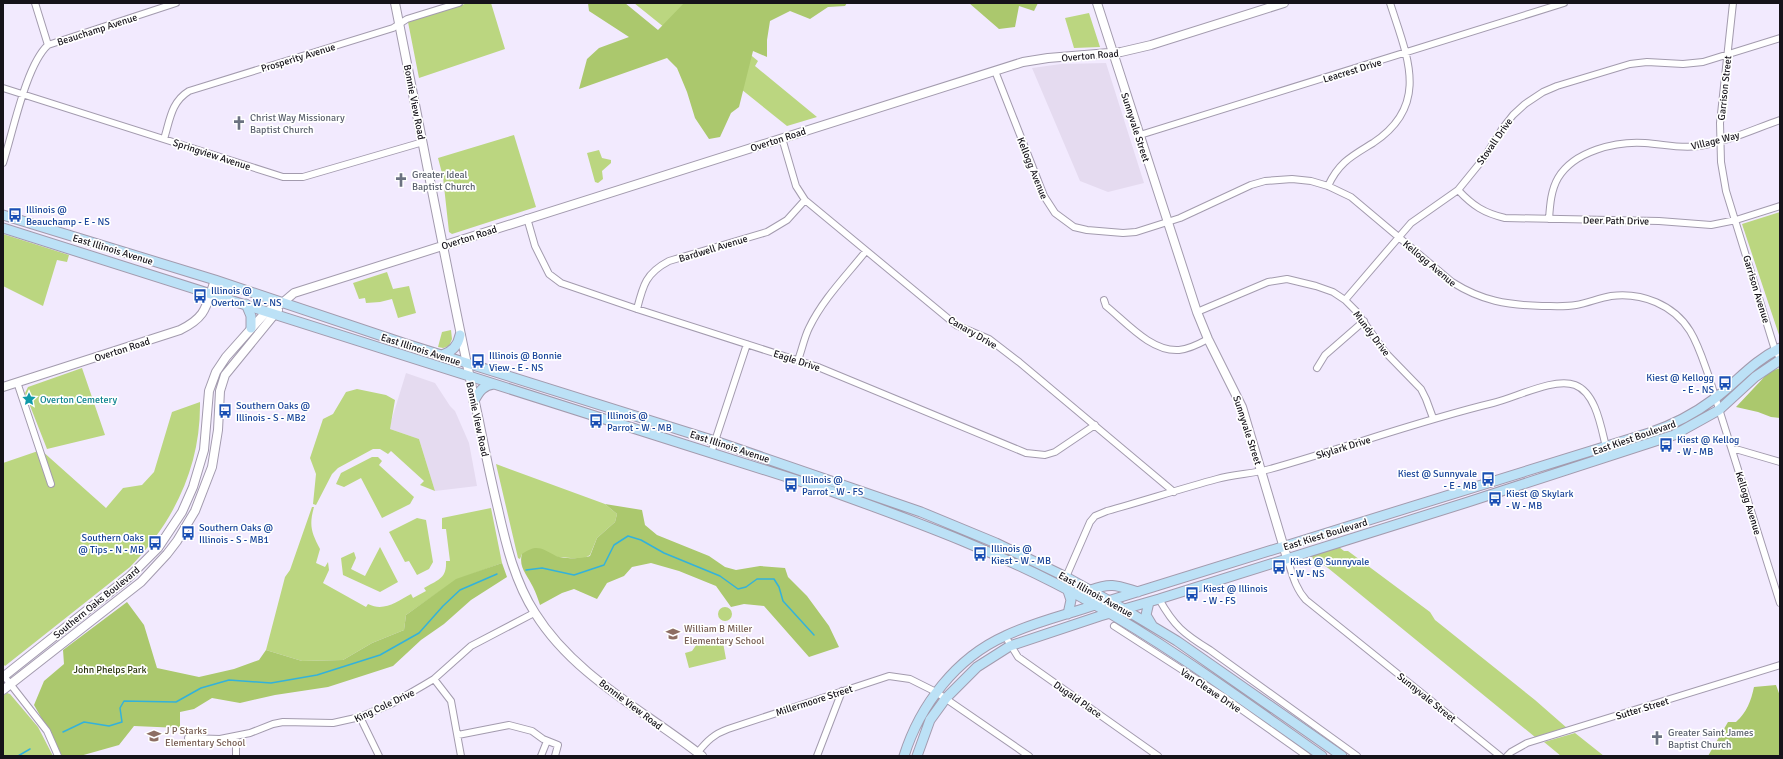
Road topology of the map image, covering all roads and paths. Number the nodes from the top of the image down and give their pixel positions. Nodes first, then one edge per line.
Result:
1 (35, 3) edge
2 (176, 3) edge
3 (395, 3) edge
4 (459, 3) edge
5 (1097, 3) edge
6 (1284, 3) edge
7 (1390, 3) edge
8 (1564, 3) edge
9 (1733, 3) edge
10 (400, 24) junction
11 (1780, 38) edge
12 (48, 44) junction
13 (1112, 53) junction
14 (1405, 53) junction
15 (1727, 55) junction
16 (995, 71) junction
17 (3, 88) edge
18 (23, 95) junction
19 (1780, 120) edge
20 (1140, 135) junction
21 (782, 138) junction
22 (164, 139) junction
23 (1720, 141) junction
24 (423, 142) junction
25 (3, 163) edge
26 (1328, 186) junction
27 (1458, 190) junction
28 (805, 200) junction
29 (1780, 206) edge
30 (3, 215) edge
31 (527, 218) junction
32 (1550, 219) junction
33 (1736, 220) junction
34 (1167, 222) junction
35 (3, 228) edge
36 (1399, 237) junction
37 (442, 245) junction
38 (866, 251) junction
39 (215, 280) junction
40 (211, 293) junction
41 (1104, 300) dead end
42 (1345, 300) junction
43 (246, 304) junction
44 (281, 304) junction
45 (637, 309) junction
46 (267, 311) junction
47 (1197, 312) junction
48 (276, 314) junction
49 (1364, 321) junction
50 (251, 328) junction
51 (364, 330) junction
52 (460, 335) junction
53 (1208, 340) junction
54 (360, 341) junction
55 (747, 344) junction
56 (1779, 354) edge
57 (442, 355) junction
58 (798, 360) junction
59 (466, 363) junction
60 (1317, 368) dead end
61 (469, 376) junction
62 (17, 382) junction
63 (211, 384) junction
64 (494, 384) junction
65 (3, 387) edge
66 (221, 387) junction
67 (573, 397) junction
68 (1715, 398) junction
69 (474, 400) junction
70 (570, 408) junction
71 (1719, 410) junction
72 (1433, 418) junction
73 (667, 426) junction
74 (1095, 426) junction
75 (663, 438) junction
76 (715, 441) junction
77 (1606, 447) junction
78 (1732, 450) junction
79 (712, 453) junction
80 (1610, 457) junction
81 (1780, 462) edge
82 (1262, 471) junction
83 (831, 480) junction
84 (51, 484) dead end
85 (828, 490) junction
86 (1464, 491) junction
87 (1174, 492) junction
88 (1468, 502) junction
89 (173, 526) junction
90 (182, 532) junction
91 (996, 543) junction
92 (1283, 548) junction
93 (991, 553) junction
94 (1287, 558) junction
95 (1197, 574) junction
96 (1066, 577) junction
97 (1200, 585) junction
98 (1091, 590) junction
99 (1068, 591) junction
100 (1138, 592) junction
101 (1159, 599) junction
102 (1110, 601) junction
103 (1149, 602) junction
104 (1780, 603) edge
105 (1095, 605) junction
106 (1124, 609) junction
107 (534, 613) junction
108 (1108, 613) junction
109 (1068, 614) junction
110 (1114, 626) dead end
111 (1152, 626) junction
112 (1005, 636) junction
113 (1010, 646) junction
114 (1780, 665) edge
115 (4, 677) edge
116 (434, 679) junction
117 (11, 684) junction
118 (3, 690) edge
119 (842, 691) junction
120 (936, 692) junction
121 (946, 698) junction
122 (1284, 714) junction
123 (360, 717) junction
124 (1276, 724) junction
125 (458, 735) junction
126 (236, 736) junction
127 (188, 738) dead end
128 (547, 741) junction
129 (700, 754) edge
130 (58, 756) edge
131 (236, 756) edge
132 (379, 756) edge
133 (461, 756) edge
134 (541, 756) edge
135 (555, 756) edge
136 (817, 756) edge
137 (904, 756) edge
138 (917, 756) edge
139 (1030, 756) edge
140 (1158, 756) edge
141 (1306, 756) edge
142 (1322, 756) edge
143 (1342, 756) edge
144 (1357, 756) edge
145 (1500, 756) edge
146 (1507, 756) edge

1 - 12 street
2 - 12 street, Beauchamp Avenue
3 - 10 street, Bonnie View Road
4 - 10 street, Prosperity Avenue
5 - 13 street, Sunnyvale Street
6 - 13 street, Overton Road
7 - 14 street
8 - 14 street, Leacrest Drive
9 - 15 street, Garrison Street
10 - 22 street, Prosperity Avenue
10 - 24 street, Bonnie View Road
11 - 15 street, Stovall Drive
12 - 18 street, Beauchamp Avenue
13 - 16 street, Overton Road
13 - 20 street, Sunnyvale Street
14 - 20 street, Leacrest Drive
14 - 26 street
15 - 23 street, Garrison Street
15 - 27 street, Stovall Drive
16 - 21 street, Overton Road
16 - 34 street, Kellogg Avenue
17 - 18 street, Springview Avenue
18 - 22 street, Springview Avenue
18 - 25 street, Beauchamp Avenue
19 - 23 street, Village Way
20 - 34 street, Sunnyvale Street
21 - 28 street, Canary Drive
21 - 31 street, Overton Road
22 - 24 street, Springview Avenue
23 - 32 street, Village Way
23 - 33 street, Garrison Street
24 - 37 street, Bonnie View Road
26 - 34 street, Kellogg Avenue
26 - 36 street, Kellogg Avenue
27 - 32 street, Deer Path Drive
27 - 36 street, Stovall Drive
28 - 38 street, Canary Drive
28 - 45 street, Bardwell Avenue
29 - 33 street, Deer Path Drive
30 - 39 main road, East Illinois Avenue
31 - 37 street, Overton Road
31 - 45 street, Eagle Drive
32 - 33 street, Deer Path Drive
33 - 56 street, Garrison Avenue
34 - 47 street, Sunnyvale Street
35 - 40 main road, East Illinois Avenue
36 - 42 street, Stovall Drive
36 - 68 street, Kellogg Avenue
37 - 44 street, Overton Road
37 - 52 street, Bonnie View Road
38 - 58 street
38 - 74 street, Canary Drive
39 - 40 street, Overton Road
39 - 44 main road, East Illinois Avenue
40 - 43 main road, East Illinois Avenue
40 - 62 street, Overton Road
41 - 53 street
42 - 47 street, Mundy Drive
42 - 49 street, Mundy Drive
43 - 46 main road, East Illinois Avenue
43 - 50 main road
44 - 46 street, Southern Oaks Boulevard
44 - 48 street, Southern Oaks Boulevard
44 - 51 main road, East Illinois Avenue
45 - 55 street, Eagle Drive
46 - 48 main road, East Illinois Avenue
46 - 50 street, Southern Oaks Boulevard
47 - 53 street, Sunnyvale Street
48 - 54 main road, East Illinois Avenue
48 - 66 street, Southern Oaks Boulevard
49 - 60 street
49 - 72 street, Mundy Drive
50 - 63 street, Southern Oaks Boulevard
51 - 54 main road
51 - 57 main road, East Illinois Avenue
52 - 57 main road
52 - 59 street, Bonnie View Road
53 - 82 street, Sunnyvale Street
54 - 61 main road, East Illinois Avenue
55 - 58 street, Eagle Drive
55 - 76 street
56 - 68 main road, East Kiest Boulevard
56 - 71 main road, East Kiest Boulevard
57 - 59 main road, East Illinois Avenue
58 - 74 street, Eagle Drive
59 - 61 street, Bonnie View Road
59 - 67 main road, East Illinois Avenue
61 - 64 main road, East Illinois Avenue
61 - 69 street, Bonnie View Road
62 - 65 street, Overton Road
62 - 84 street
63 - 66 street
63 - 89 street, Southern Oaks Boulevard
64 - 69 main road
64 - 70 main road, East Illinois Avenue
66 - 90 street, Southern Oaks Boulevard
67 - 70 main road
67 - 73 main road, East Illinois Avenue
68 - 71 street, Kellogg Avenue
68 - 77 main road, East Kiest Boulevard
69 - 107 street, Bonnie View Road
70 - 75 main road, East Illinois Avenue
71 - 78 street, Kellogg Avenue
71 - 80 main road, East Kiest Boulevard
72 - 77 street, Skylark Drive
72 - 82 street, Skylark Drive
73 - 75 main road
73 - 76 main road, East Illinois Avenue
74 - 87 street, Canary Drive
75 - 79 main road, East Illinois Avenue
76 - 79 street
76 - 83 main road, East Illinois Avenue
77 - 80 main road, Skylark Drive
77 - 86 main road, East Kiest Boulevard
78 - 81 street
78 - 104 street, Kellogg Avenue
79 - 85 main road, East Illinois Avenue
80 - 88 main road, East Kiest Boulevard
82 - 87 street, Skylark Drive
82 - 92 street, Sunnyvale Street
83 - 85 main road
83 - 91 main road, East Illinois Avenue
85 - 93 main road, East Illinois Avenue
86 - 88 main road
86 - 92 main road, East Kiest Boulevard
87 - 96 street, Skylark Drive
88 - 94 main road, East Kiest Boulevard
89 - 90 street
89 - 115 street, Southern Oaks Boulevard
90 - 117 street, Southern Oaks Boulevard
91 - 93 main road
91 - 96 main road, East Illinois Avenue
92 - 94 street, Sunnyvale Street
92 - 95 main road, East Kiest Boulevard
93 - 99 main road, East Illinois Avenue
94 - 97 main road, East Kiest Boulevard
94 - 145 street, Sunnyvale Street
95 - 97 main road
95 - 100 main road, East Kiest Boulevard
96 - 98 main road, East Illinois Avenue
97 - 101 main road, East Kiest Boulevard
98 - 100 main road
98 - 102 main road, East Illinois Avenue
99 - 105 main road, East Illinois Avenue
99 - 109 main road
100 - 102 main road, East Kiest Boulevard
101 - 103 main road, East Kiest Boulevard
101 - 144 street
102 - 105 main road, East Kiest Boulevard
102 - 106 main road, East Illinois Avenue
103 - 106 main road, East Kiest Boulevard
103 - 111 main road
105 - 108 main road, East Illinois Avenue
105 - 109 main road, East Kiest Boulevard
106 - 108 main road, East Kiest Boulevard
106 - 111 main road, East Illinois Avenue
107 - 116 street, King Cole Drive
107 - 129 street, Bonnie View Road
108 - 113 main road, East Kiest Boulevard
108 - 124 main road, East Illinois Avenue
109 - 112 main road, East Kiest Boulevard
110 - 141 street, Van Cleave Drive
111 - 122 main road, East Illinois Avenue
112 - 113 street, Dugald Place
112 - 120 main road, East Kiest Boulevard
113 - 121 main road, East Kiest Boulevard
113 - 140 street, Dugald Place
114 - 146 street, Sutter Street
115 - 117 street
116 - 123 street, King Cole Drive
116 - 125 street
117 - 118 street, Southern Oaks Boulevard
117 - 130 street
119 - 120 street, Millermoore Street
119 - 129 street, Millermoore Street
119 - 136 street
120 - 121 street, Millermoore Street
120 - 137 main road, East Kiest Boulevard
121 - 138 main road, East Kiest Boulevard
121 - 139 street, Millermoore Street
122 - 124 main road
122 - 143 main road, East Illinois Avenue
123 - 126 street, King Cole Drive
123 - 132 street
124 - 142 main road, East Illinois Avenue
125 - 128 street
125 - 133 street
126 - 127 street, King Cole Drive
126 - 131 street
128 - 134 street
128 - 135 street

